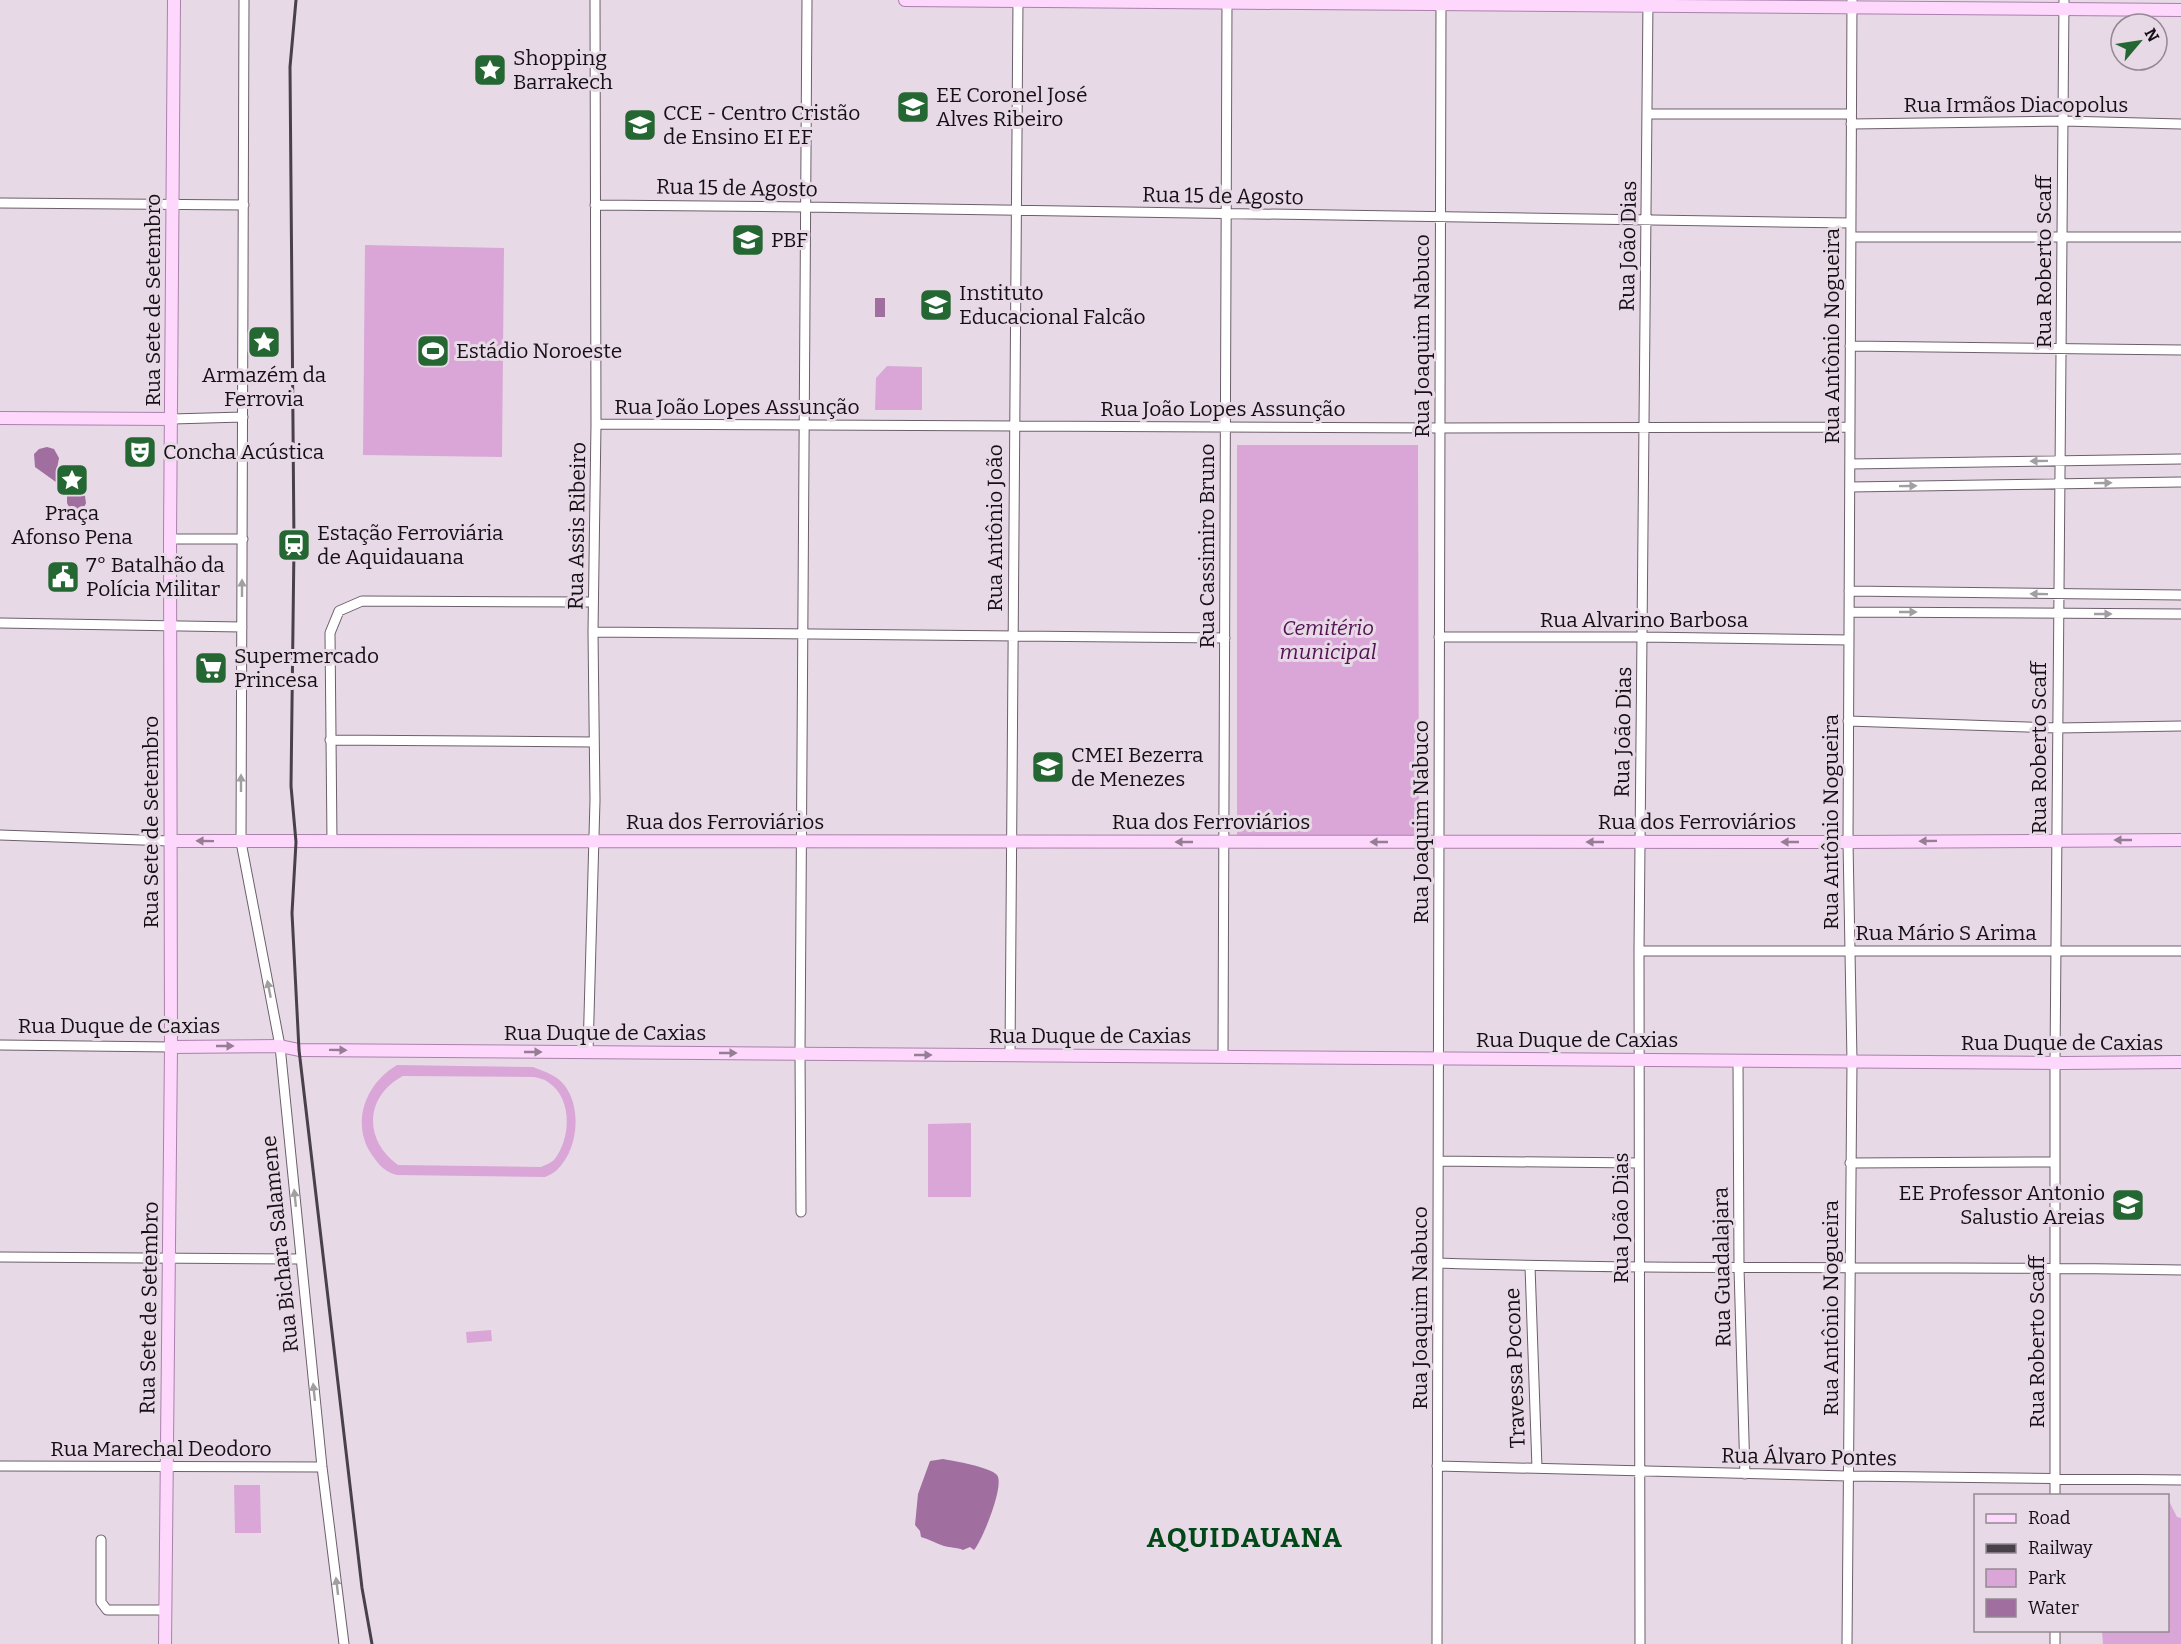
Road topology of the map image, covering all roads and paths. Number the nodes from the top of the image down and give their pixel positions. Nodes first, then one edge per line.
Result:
1 (174, 0) edge
2 (244, 0) edge
3 (595, 0) edge
4 (807, 0) edge
5 (905, 0) edge
6 (1018, 0) edge
7 (1227, 1) edge
8 (1441, 2) edge
9 (1648, 3) edge
10 (1852, 4) edge
11 (2064, 4) edge
12 (2181, 10) edge
13 (1647, 114) junction
14 (1851, 119) junction
15 (2063, 121) junction
16 (2181, 124) edge
17 (0, 203) edge
18 (173, 205) junction
19 (596, 205) junction
20 (244, 206) junction
21 (804, 207) junction
22 (1015, 211) junction
23 (1226, 214) junction
24 (1441, 217) junction
25 (1646, 220) junction
26 (1851, 223) junction
27 (1851, 237) junction
28 (2181, 237) edge
29 (2062, 238) junction
30 (1850, 346) junction
31 (2061, 349) junction
32 (2181, 350) edge
33 (243, 417) junction
34 (0, 418) edge
35 (172, 419) junction
36 (596, 424) junction
37 (805, 425) junction
38 (1014, 426) junction
39 (1226, 427) junction
40 (1850, 427) junction
41 (1440, 429) junction
42 (1644, 429) junction
43 (2181, 459) edge
44 (2060, 461) junction
45 (1850, 464) junction
46 (2181, 482) edge
47 (2060, 484) junction
48 (1850, 487) junction
49 (170, 539) junction
50 (243, 539) junction
51 (1849, 591) junction
52 (2059, 594) junction
53 (2181, 595) edge
54 (593, 602) junction
55 (1849, 612) junction
56 (2058, 613) junction
57 (2181, 614) edge
58 (0, 623) edge
59 (171, 625) junction
60 (242, 627) junction
61 (593, 632) junction
62 (803, 634) junction
63 (1012, 636) junction
64 (1642, 637) junction
65 (1224, 638) junction
66 (1439, 638) junction
67 (1849, 640) junction
68 (1848, 721) junction
69 (2181, 726) edge
70 (2058, 728) junction
71 (330, 740) junction
72 (594, 742) junction
73 (0, 835) edge
74 (2057, 840) junction
75 (2181, 840) edge
76 (170, 841) junction
77 (241, 842) junction
78 (332, 842) junction
79 (593, 842) junction
80 (801, 842) junction
81 (1011, 842) junction
82 (1224, 842) junction
83 (1439, 842) junction
84 (1640, 842) junction
85 (1848, 842) junction
86 (1639, 951) junction
87 (1849, 951) junction
88 (2056, 951) junction
89 (2181, 951) edge
90 (0, 1045) edge
91 (280, 1046) junction
92 (171, 1047) junction
93 (588, 1052) junction
94 (800, 1054) junction
95 (1010, 1055) junction
96 (1223, 1056) junction
97 (1438, 1058) junction
98 (1639, 1060) junction
99 (1738, 1061) junction
100 (1852, 1061) junction
101 (2055, 1062) junction
102 (2181, 1062) edge
103 (1438, 1161) junction
104 (2055, 1162) junction
105 (1638, 1163) junction
106 (1850, 1163) junction
107 (801, 1212) dead end
108 (0, 1257) edge
109 (169, 1258) junction
110 (301, 1259) junction
111 (1438, 1263) junction
112 (1530, 1266) junction
113 (1639, 1267) junction
114 (1739, 1268) junction
115 (2055, 1268) junction
116 (1849, 1269) junction
117 (2181, 1270) edge
118 (0, 1466) edge
119 (1437, 1466) junction
120 (167, 1467) junction
121 (322, 1467) junction
122 (1537, 1468) junction
123 (1639, 1471) junction
124 (1745, 1474) junction
125 (1848, 1476) junction
126 (2055, 1479) junction
127 (2181, 1480) edge
128 (2055, 1494) edge
129 (101, 1540) dead end
130 (165, 1610) junction
131 (165, 1644) edge
132 (344, 1644) edge
133 (1437, 1644) edge
134 (1640, 1644) edge
135 (1847, 1644) edge

1 - 18 main road, Rua Sete de Setembro
2 - 20 street, Rua Bichara Salamene
3 - 19 street, Rua Assis Ribeiro
4 - 21 street
5 - 6 main road
6 - 7 main road
6 - 22 street, Rua Antônio João
7 - 8 main road
7 - 23 street, Rua Cassimiro Bruno
8 - 9 main road
8 - 24 street, Rua Joaquim Nabuco
9 - 10 main road
9 - 13 street, Rua João Dias
10 - 11 main road
10 - 14 street, Rua Antônio Nogueira
11 - 12 main road
11 - 15 street, Rua Roberto Scaff
13 - 14 street, Rua Irmãos Diacopolus
13 - 25 street, Rua João Dias
14 - 15 street, Rua Irmãos Diacopolus
14 - 26 street, Rua Antônio Nogueira
15 - 16 street, Rua Irmãos Diacopolus
15 - 29 street, Rua Roberto Scaff
17 - 18 street
18 - 20 street
18 - 35 main road, Rua Sete de Setembro
19 - 21 street, Rua 15 de Agosto
19 - 36 street, Rua Assis Ribeiro
20 - 33 street, Rua Bichara Salamene
21 - 22 street, Rua 15 de Agosto
21 - 37 street
22 - 23 street, Rua 15 de Agosto
22 - 38 street, Rua Antônio João
23 - 24 street, Rua 15 de Agosto
23 - 39 street, Rua Cassimiro Bruno
24 - 25 street, Rua 15 de Agosto
24 - 41 street, Rua Joaquim Nabuco
25 - 26 street, Rua 15 de Agosto
25 - 42 street, Rua João Dias
26 - 27 street, Rua Antônio Nogueira
27 - 29 street
27 - 30 street, Rua Antônio Nogueira
28 - 29 street
29 - 31 street, Rua Roberto Scaff
30 - 31 street
30 - 40 street, Rua Antônio Nogueira
31 - 32 street
31 - 44 street, Rua Roberto Scaff
33 - 35 street
33 - 50 street, Rua Bichara Salamene
34 - 35 main road
35 - 49 main road, Rua Sete de Setembro
36 - 37 street, Rua João Lopes Assunção
36 - 54 street, Rua Assis Ribeiro
37 - 38 street, Rua João Lopes Assunção
37 - 62 street
38 - 39 street, Rua João Lopes Assunção
38 - 63 street, Rua Antônio João
39 - 41 street, Rua João Lopes Assunção
39 - 65 street, Rua Cassimiro Bruno
40 - 42 street, Rua João Lopes Assunção
40 - 45 street, Rua Antônio Nogueira
41 - 42 street, Rua João Lopes Assunção
41 - 66 street, Rua Joaquim Nabuco
42 - 64 street, Rua João Dias
43 - 44 street
44 -> 45 street
44 - 47 street, Rua Roberto Scaff
45 - 48 street, Rua Antônio Nogueira
47 -> 46 street
48 -> 47 street
47 - 52 street, Rua Roberto Scaff
48 - 51 street, Rua Antônio Nogueira
49 - 50 street
49 - 59 main road, Rua Sete de Setembro
60 -> 50 street, Rua Bichara Salamene
52 -> 51 street
51 - 55 street, Rua Antônio Nogueira
52 - 53 street
52 - 56 street, Rua Roberto Scaff
54 - 61 street, Rua Assis Ribeiro
54 - 71 street
55 -> 56 street
55 - 67 street, Rua Antônio Nogueira
56 -> 57 street
56 - 70 street, Rua Roberto Scaff
58 - 59 street
59 - 60 street
59 - 76 main road, Rua Sete de Setembro
77 -> 60 street, Rua Bichara Salamene
61 - 62 street
61 - 72 street, Rua Assis Ribeiro
62 - 63 street
62 - 80 street
63 - 65 street
63 - 81 street, Rua Antônio João
64 - 66 street, Rua Alvarino Barbosa
64 - 67 street, Rua Alvarino Barbosa
64 - 84 street, Rua João Dias
65 - 82 street, Rua Cassimiro Bruno
66 - 83 street, Rua Joaquim Nabuco
67 - 68 street, Rua Antônio Nogueira
68 - 70 street
68 - 85 street, Rua Antônio Nogueira
69 - 70 street
70 - 74 street, Rua Roberto Scaff
71 - 72 street
71 - 78 street
72 - 79 street, Rua Assis Ribeiro
73 - 76 street
75 -> 74 main road, Rua dos Ferroviários
74 -> 85 main road, Rua dos Ferroviários
74 - 88 street, Rua Roberto Scaff
77 -> 76 main road
76 - 92 main road, Rua Sete de Setembro
77 - 78 main road, Rua dos Ferroviários
91 -> 77 street, Rua Bichara Salamene
78 - 79 main road, Rua dos Ferroviários
79 - 80 main road, Rua dos Ferroviários
79 - 93 street, Rua Assis Ribeiro
80 - 81 main road, Rua dos Ferroviários
80 - 94 street
82 -> 81 main road, Rua dos Ferroviários
81 - 95 street, Rua Antônio João
83 -> 82 main road, Rua dos Ferroviários
82 - 96 street, Rua Cassimiro Bruno
84 -> 83 main road, Rua dos Ferroviários
83 - 97 street, Rua Joaquim Nabuco
85 -> 84 main road, Rua dos Ferroviários
84 - 86 street, Rua João Dias
85 - 87 street, Rua Antônio Nogueira
86 - 87 street, Rua Mário S Arima
86 - 98 street, Rua João Dias
87 - 88 street, Rua Mário S Arima
87 - 100 street, Rua Antônio Nogueira
88 - 89 street, Rua Mário S Arima
88 - 101 street, Rua Roberto Scaff
90 - 92 street, Rua Duque de Caxias
92 -> 91 main road, Rua Duque de Caxias
91 -> 93 main road, Rua Duque de Caxias
110 -> 91 street, Rua Bichara Salamene
92 - 109 main road, Rua Sete de Setembro
93 -> 94 main road, Rua Duque de Caxias
94 -> 95 main road, Rua Duque de Caxias
94 - 107 street
95 - 96 main road, Rua Duque de Caxias
96 - 97 main road, Rua Duque de Caxias
97 - 98 main road, Rua Duque de Caxias
97 - 103 street, Rua Joaquim Nabuco
98 - 99 main road, Rua Duque de Caxias
98 - 105 street, Rua João Dias
99 - 100 main road, Rua Duque de Caxias
99 - 114 street, Rua Guadalajara
100 - 101 main road, Rua Duque de Caxias
100 - 106 street, Rua Antônio Nogueira
101 - 102 main road, Rua Duque de Caxias
101 - 104 street, Rua Roberto Scaff
103 - 105 street
103 - 111 street, Rua Joaquim Nabuco
104 - 106 street
104 - 115 street, Rua Roberto Scaff
105 - 113 street, Rua João Dias
106 - 116 street, Rua Antônio Nogueira
108 - 109 street
109 - 110 street
109 - 120 main road, Rua Sete de Setembro
121 -> 110 street, Rua Bichara Salamene
111 - 112 street
111 - 119 street, Rua Joaquim Nabuco
112 - 113 street
112 - 122 street, Travessa Pocone
113 - 114 street
113 - 123 street, Rua João Dias
114 - 116 street
114 - 124 street, Rua Guadalajara
115 - 116 street
115 - 117 street
115 - 126 street, Rua Roberto Scaff
116 - 125 street, Rua Antônio Nogueira
118 - 120 street, Rua Marechal Deodoro
119 - 122 street, Rua Álvaro Pontes
119 - 133 street, Rua Joaquim Nabuco
120 - 121 street, Rua Marechal Deodoro
120 - 130 main road, Rua Sete de Setembro
132 -> 121 street, Rua Bichara Salamene
122 - 123 street, Rua Álvaro Pontes
123 - 124 street, Rua Álvaro Pontes
123 - 134 street, Rua João Dias
124 - 125 street, Rua Álvaro Pontes
125 - 126 street, Rua Álvaro Pontes
125 - 135 street, Rua Antônio Nogueira
126 - 127 street, Rua Álvaro Pontes
126 - 128 street, Rua Roberto Scaff
129 - 130 street
130 - 131 main road, Rua Sete de Setembro

